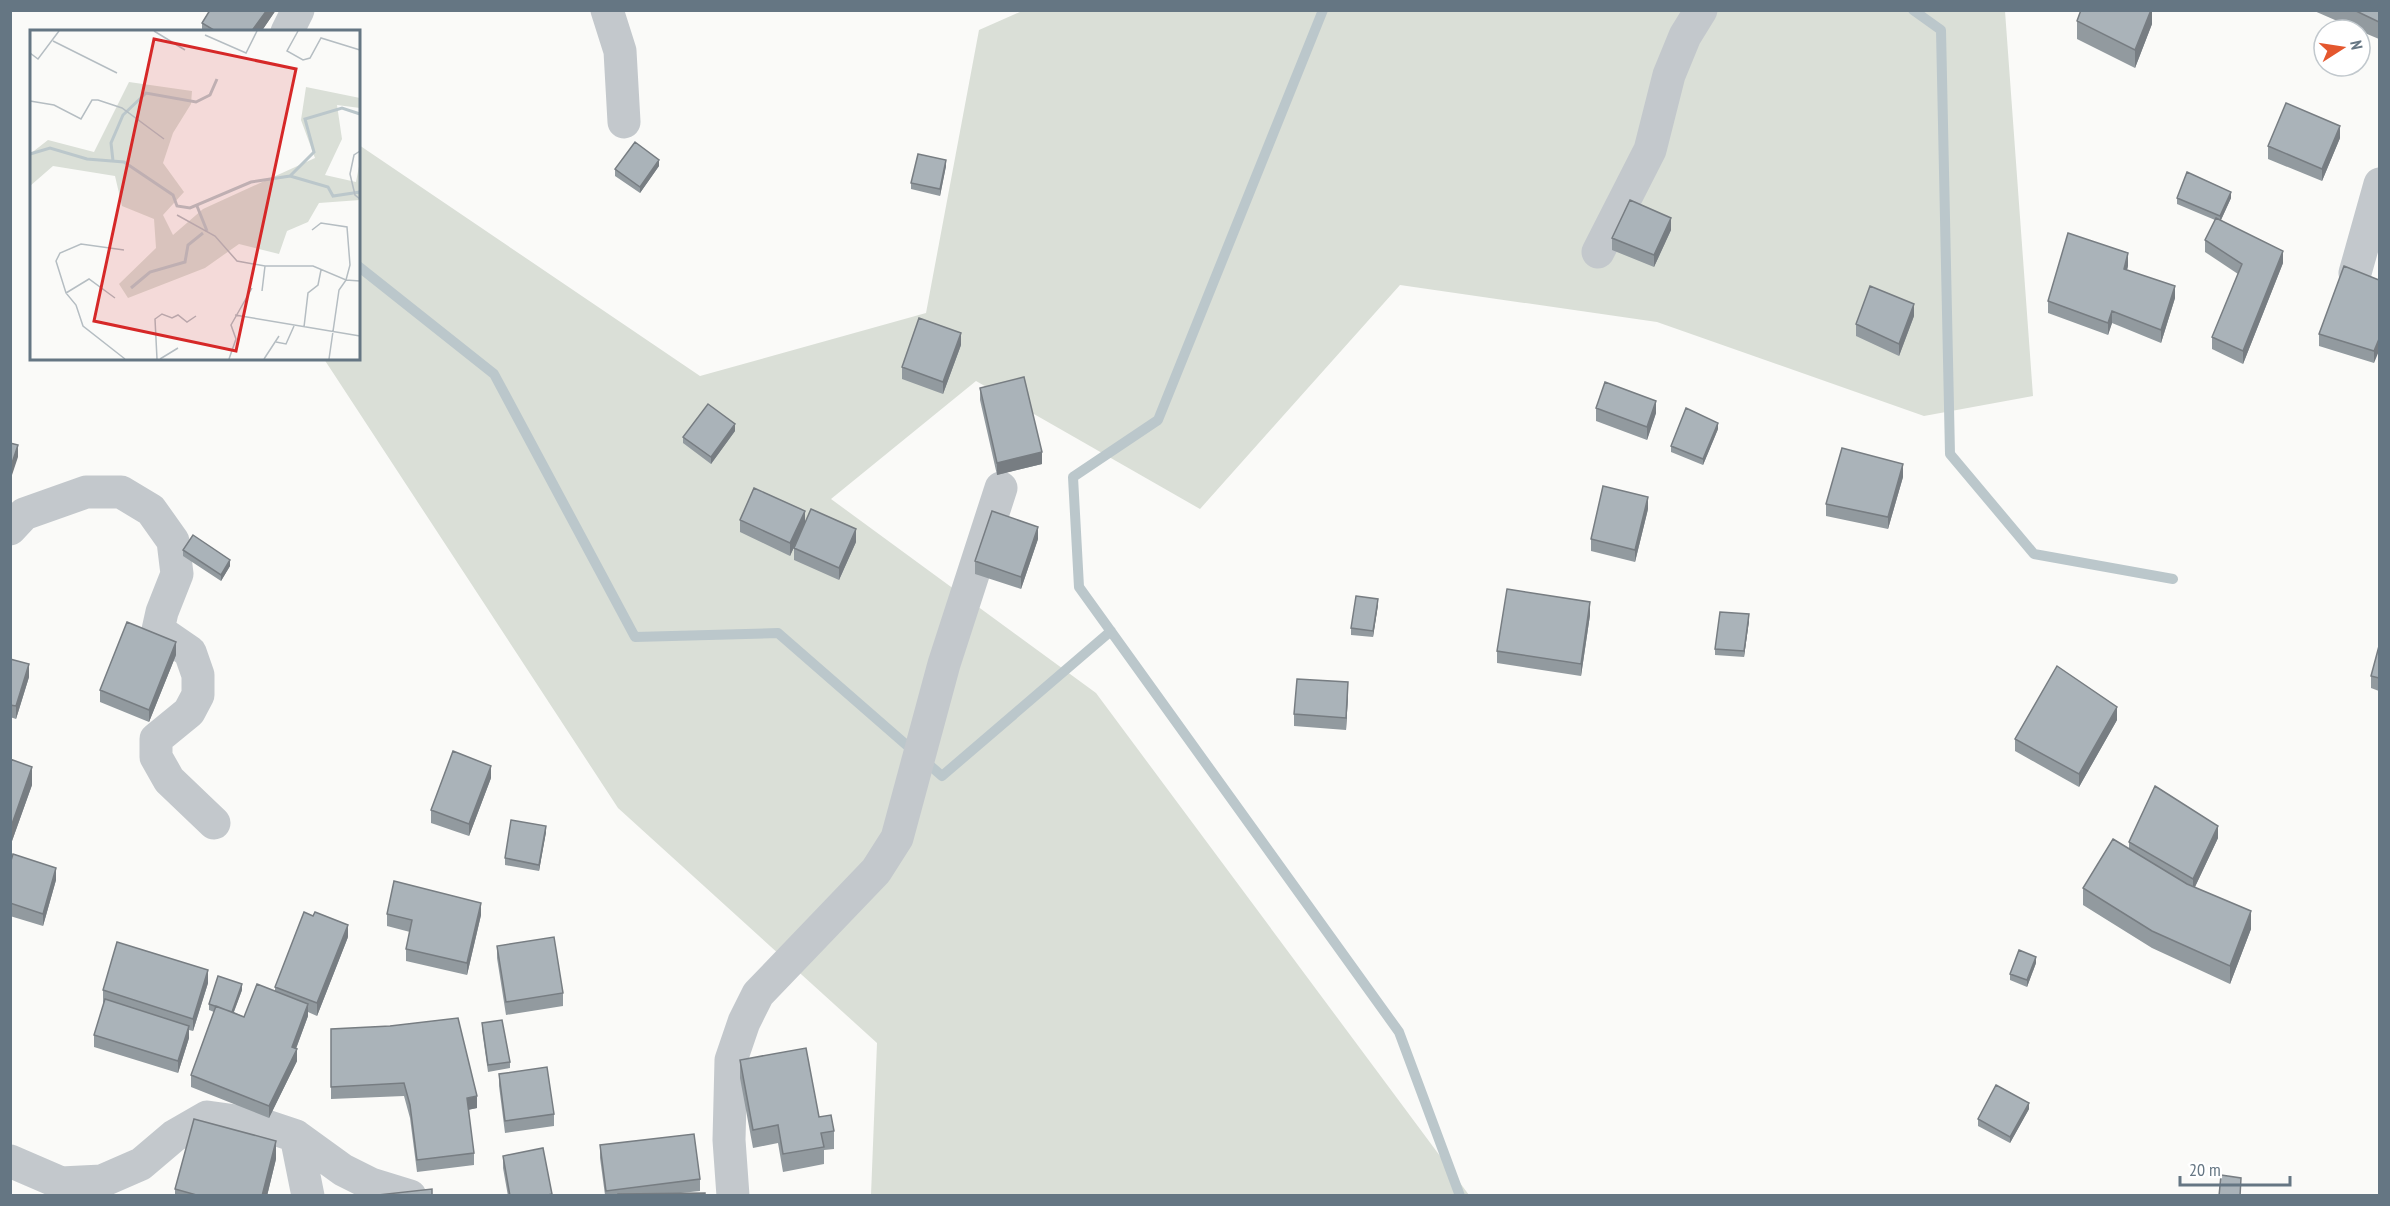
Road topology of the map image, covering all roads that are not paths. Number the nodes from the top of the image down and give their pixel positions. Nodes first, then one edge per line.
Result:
1 (298, 10) edge
2 (607, 10) edge
3 (1701, 10) edge
4 (288, 30) edge
5 (624, 122) dead end
6 (2379, 184) edge
7 (1598, 252) dead end
8 (2355, 273) edge
9 (1001, 488) dead end
10 (10, 529) edge
11 (214, 823) dead end
12 (296, 1136) junction
13 (10, 1161) edge
14 (308, 1196) edge
15 (410, 1196) edge
16 (733, 1196) edge

1 - 4 street
2 - 5 street
3 - 7 street
6 - 8 street
9 - 16 street
10 - 11 street
12 - 13 street
12 - 14 street
12 - 15 street

